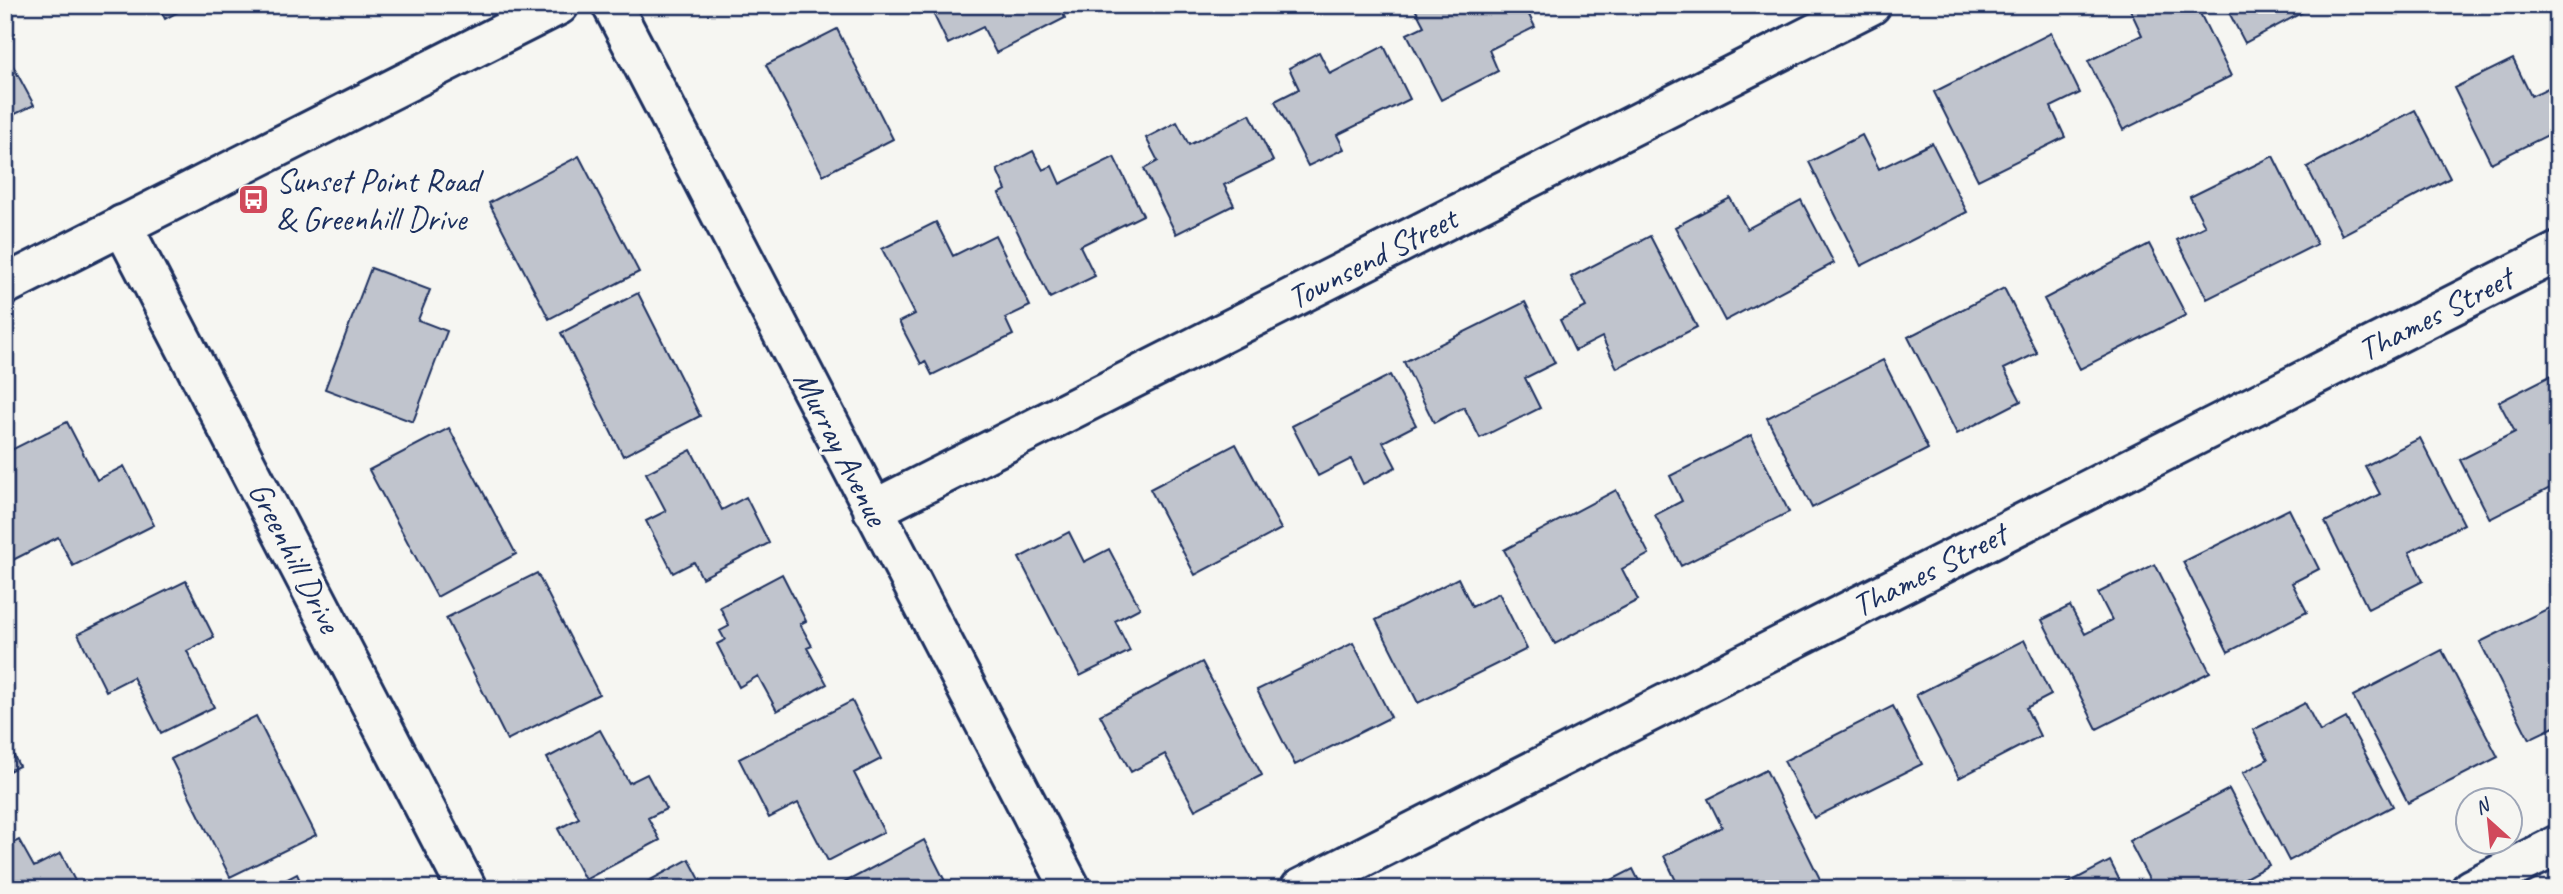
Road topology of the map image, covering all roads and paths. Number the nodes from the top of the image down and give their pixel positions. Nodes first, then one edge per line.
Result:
1 (559, 5) edge
2 (612, 5) edge
3 (1871, 5) edge
4 (122, 225) junction
5 (2558, 252) edge
6 (5, 285) edge
7 (873, 510) junction
8 (2558, 845) edge
9 (467, 889) edge
10 (1071, 889) edge
11 (1300, 889) edge
12 (2471, 889) edge

1 - 4 street
2 - 7 street, Murray Avenue
3 - 7 street, Townsend Street
4 - 6 street
4 - 9 street, Greenhill Drive
5 - 11 street, Thames Street
7 - 10 street, Murray Avenue
8 - 12 street

